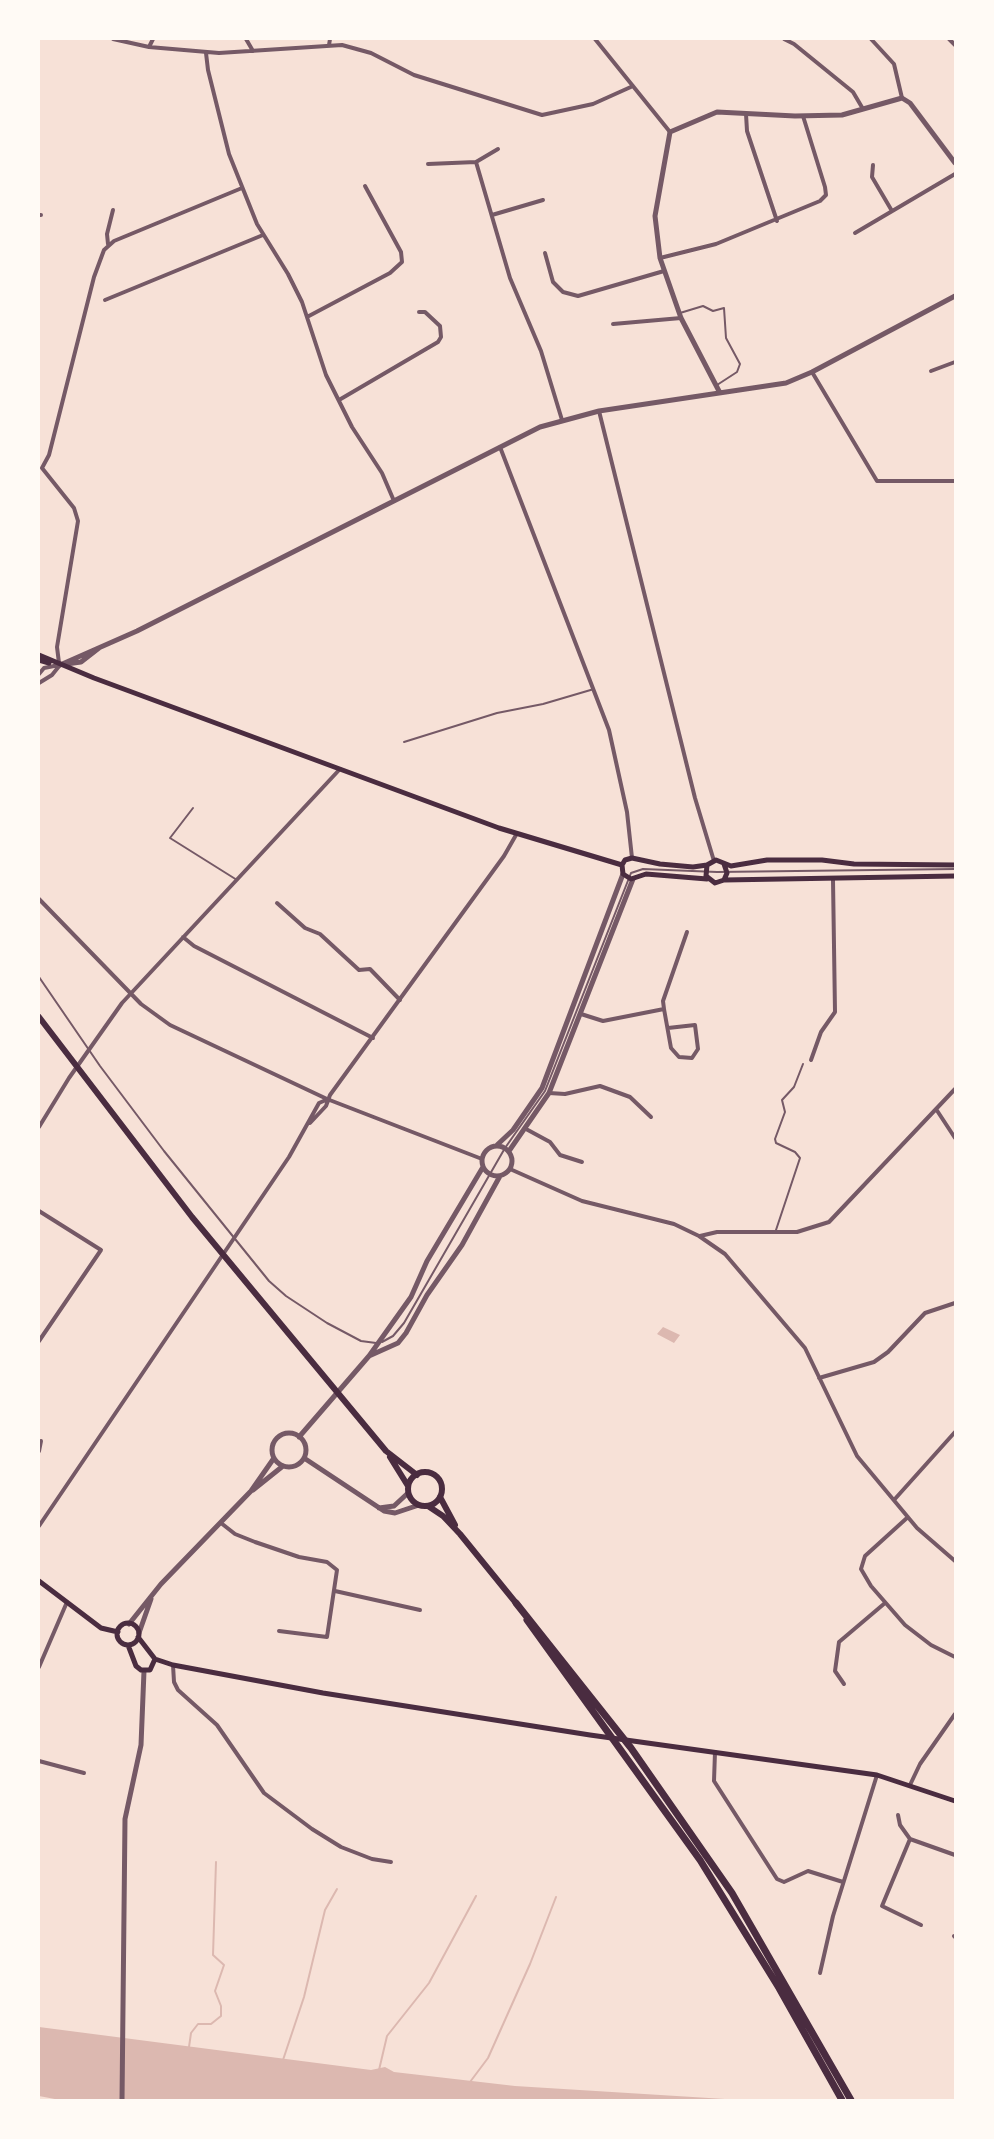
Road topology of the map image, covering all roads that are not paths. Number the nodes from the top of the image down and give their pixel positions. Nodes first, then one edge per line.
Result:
1 (113, 39) edge
2 (153, 39) edge
3 (246, 39) edge
4 (330, 39) edge
5 (596, 39) edge
6 (784, 39) edge
7 (871, 39) edge
8 (949, 39) edge
9 (329, 45) junction
10 (955, 45) edge
11 (148, 47) junction
12 (252, 51) junction
13 (206, 53) junction
14 (633, 86) junction
15 (902, 98) junction
16 (863, 110) junction
17 (746, 114) junction
18 (803, 116) junction
19 (670, 132) junction
20 (498, 148) dead end
21 (476, 162) junction
22 (955, 163) edge
23 (428, 164) dead end
24 (873, 165) dead end
25 (955, 174) edge
26 (364, 186) dead end
27 (242, 188) junction
28 (543, 200) dead end
29 (113, 210) dead end
30 (892, 211) junction
31 (492, 215) junction
32 (777, 221) junction
33 (855, 233) dead end
34 (263, 235) junction
35 (108, 245) junction
36 (545, 253) dead end
37 (660, 258) junction
38 (664, 272) junction
39 (955, 296) edge
40 (105, 300) dead end
41 (418, 312) dead end
42 (681, 315) junction
43 (307, 317) junction
44 (613, 324) dead end
45 (955, 362) edge
46 (931, 370) dead end
47 (812, 372) junction
48 (714, 382) junction
49 (720, 393) junction
50 (710, 394) junction
51 (339, 400) junction
52 (598, 411) junction
53 (562, 420) junction
54 (500, 447) junction
55 (41, 469) edge
56 (955, 481) edge
57 (394, 501) junction
58 (39, 655) edge
59 (39, 660) edge
60 (60, 665) junction
61 (39, 674) edge
62 (39, 683) edge
63 (595, 689) junction
64 (404, 742) dead end
65 (340, 769) junction
66 (193, 808) dead end
67 (516, 835) junction
68 (632, 858) junction
69 (641, 861) junction
70 (714, 861) junction
71 (724, 864) junction
72 (622, 865) junction
73 (955, 867) edge
74 (706, 868) junction
75 (727, 871) junction
76 (642, 872) junction
77 (955, 876) edge
78 (628, 877) junction
79 (707, 879) junction
80 (833, 879) junction
81 (237, 880) junction
82 (724, 880) junction
83 (39, 899) edge
84 (277, 903) dead end
85 (687, 932) dead end
86 (183, 937) junction
87 (39, 977) edge
88 (131, 993) junction
89 (399, 1000) junction
90 (664, 1009) junction
91 (581, 1014) junction
92 (39, 1017) edge
93 (668, 1028) junction
94 (374, 1038) junction
95 (811, 1060) dead end
96 (803, 1064) dead end
97 (955, 1089) edge
98 (549, 1093) junction
99 (327, 1099) junction
100 (936, 1109) junction
101 (651, 1117) dead end
102 (308, 1125) junction
103 (39, 1127) edge
104 (526, 1129) junction
105 (955, 1138) edge
106 (497, 1145) junction
107 (507, 1149) junction
108 (482, 1159) junction
109 (582, 1162) dead end
110 (483, 1167) junction
111 (510, 1169) junction
112 (490, 1174) junction
113 (500, 1176) junction
114 (39, 1211) edge
115 (775, 1233) junction
116 (699, 1236) junction
117 (955, 1303) edge
118 (39, 1341) edge
119 (377, 1343) junction
120 (369, 1356) junction
121 (819, 1378) junction
122 (955, 1432) edge
123 (299, 1437) junction
124 (41, 1442) dead end
125 (39, 1451) edge
126 (387, 1451) junction
127 (274, 1458) junction
128 (304, 1458) junction
129 (283, 1466) junction
130 (417, 1475) junction
131 (408, 1490) junction
132 (251, 1491) junction
133 (440, 1497) junction
134 (894, 1500) junction
135 (419, 1505) junction
136 (428, 1506) junction
137 (378, 1508) junction
138 (908, 1516) junction
139 (221, 1523) junction
140 (39, 1526) edge
141 (460, 1534) junction
142 (955, 1561) edge
143 (39, 1581) edge
144 (335, 1591) junction
145 (152, 1598) junction
146 (67, 1602) junction
147 (516, 1603) junction
148 (885, 1603) junction
149 (420, 1610) dead end
150 (129, 1624) junction
151 (279, 1631) dead end
152 (118, 1632) junction
153 (139, 1635) junction
154 (128, 1645) junction
155 (148, 1651) junction
156 (955, 1657) edge
157 (135, 1659) junction
158 (155, 1659) junction
159 (173, 1665) junction
160 (39, 1666) edge
161 (144, 1671) junction
162 (844, 1684) dead end
163 (955, 1714) edge
164 (715, 1751) junction
165 (39, 1761) edge
166 (84, 1773) dead end
167 (877, 1775) junction
168 (910, 1785) junction
169 (955, 1801) edge
170 (898, 1815) dead end
171 (910, 1839) junction
172 (955, 1855) edge
173 (391, 1862) dead end
174 (843, 1882) junction
175 (921, 1925) dead end
176 (820, 1973) dead end
177 (122, 2100) edge
178 (842, 2100) edge
179 (851, 2100) edge

1 - 11 street
2 - 11 street
3 - 12 street
4 - 9 street
5 - 14 street
6 - 16 street
7 - 15 street
8 - 10 street
9 - 12 street
9 - 14 street
11 - 13 street
12 - 13 street
13 - 27 street
14 - 19 street
15 - 16 street
15 - 22 street
16 - 18 street
17 - 18 street
17 - 19 street
17 - 32 street
18 - 32 street
19 - 37 street
20 - 21 street
21 - 23 street
21 - 31 street
24 - 30 street
25 - 30 street
26 - 43 street
27 - 34 street
27 - 35 street
28 - 31 street
29 - 35 street
30 - 33 street
31 - 53 street
32 - 37 street
34 - 40 street
34 - 43 street
35 - 55 street
36 - 38 street
37 - 38 street
38 - 42 street
39 - 47 street
41 - 51 street
42 - 44 street
42 - 48 street
42 - 48 lane
43 - 51 street
45 - 46 street
47 - 49 street
47 - 56 street
48 - 49 street
48 - 50 street
49 - 50 street
50 - 52 street
51 - 57 street
52 - 53 street
52 - 70 street
53 - 54 street
54 - 57 street
54 - 63 street
55 - 60 street
57 - 60 street
58 - 60 main road
59 - 60 main road
60 - 61 street
60 - 62 street
60 - 65 main road
63 - 64 lane
63 - 68 street
65 - 67 main road
65 - 81 street
66 - 81 lane
67 - 72 main road
67 - 89 street
68 - 69 main road
68 - 72 main road
69 - 74 main road
69 - 76 main road
70 - 71 main road
70 - 74 main road
71 - 73 main road
71 - 75 main road
72 - 78 main road
73 - 75 lane
74 - 75 lane
74 - 76 lane
74 - 79 main road
75 - 82 main road
76 - 78 main road
76 - 79 main road
77 - 80 main road
78 - 91 street
78 - 106 street
78 - 107 lane
79 - 82 main road
80 - 82 main road
80 - 95 street
81 - 86 street
83 - 88 street
84 - 89 street
85 - 90 street
86 - 88 street
86 - 94 street
87 - 119 lane
88 - 99 street
88 - 103 street
89 - 94 street
90 - 91 street
90 - 93 street
91 - 98 street
92 - 126 main road
93 - 93 street
94 - 99 street
96 - 115 lane
97 - 100 street
98 - 101 street
98 - 104 street
99 - 102 street
99 - 102 street
99 - 108 street
100 - 105 street
100 - 115 street
102 - 140 street
104 - 107 street
104 - 109 street
106 - 107 street
106 - 108 street
107 - 111 street
107 - 112 lane
108 - 110 street
110 - 112 street
110 - 119 street
111 - 113 street
111 - 116 street
112 - 113 street
112 - 119 lane
113 - 120 street
114 - 118 street
115 - 116 street
116 - 121 street
117 - 121 street
119 - 120 street
120 - 123 street
121 - 134 street
122 - 134 street
123 - 127 street
123 - 128 street
124 - 125 street
126 - 130 main road
126 - 131 main road
127 - 129 street
127 - 132 street
128 - 129 street
128 - 137 street
129 - 132 street
130 - 131 main road
130 - 133 main road
131 - 135 main road
131 - 137 street
132 - 139 street
133 - 136 main road
133 - 141 main road
134 - 138 street
135 - 136 main road
135 - 137 street
136 - 141 main road
138 - 142 street
138 - 148 street
139 - 144 street
139 - 145 street
141 - 147 main road
143 - 146 main road
144 - 149 street
144 - 151 street
145 - 150 street
145 - 153 street
146 - 152 main road
146 - 160 street
147 - 178 highway
147 - 179 highway
148 - 156 street
148 - 162 street
150 - 152 main road
150 - 153 main road
152 - 154 main road
153 - 154 main road
153 - 155 main road
154 - 157 main road
155 - 157 main road
155 - 158 main road
157 - 161 main road
158 - 159 main road
158 - 161 main road
159 - 164 main road
159 - 173 street
161 - 177 street
163 - 168 street
164 - 167 main road
164 - 174 street
165 - 166 street
167 - 168 main road
167 - 174 street
168 - 169 main road
170 - 171 street
171 - 172 street
171 - 175 street
174 - 176 street

